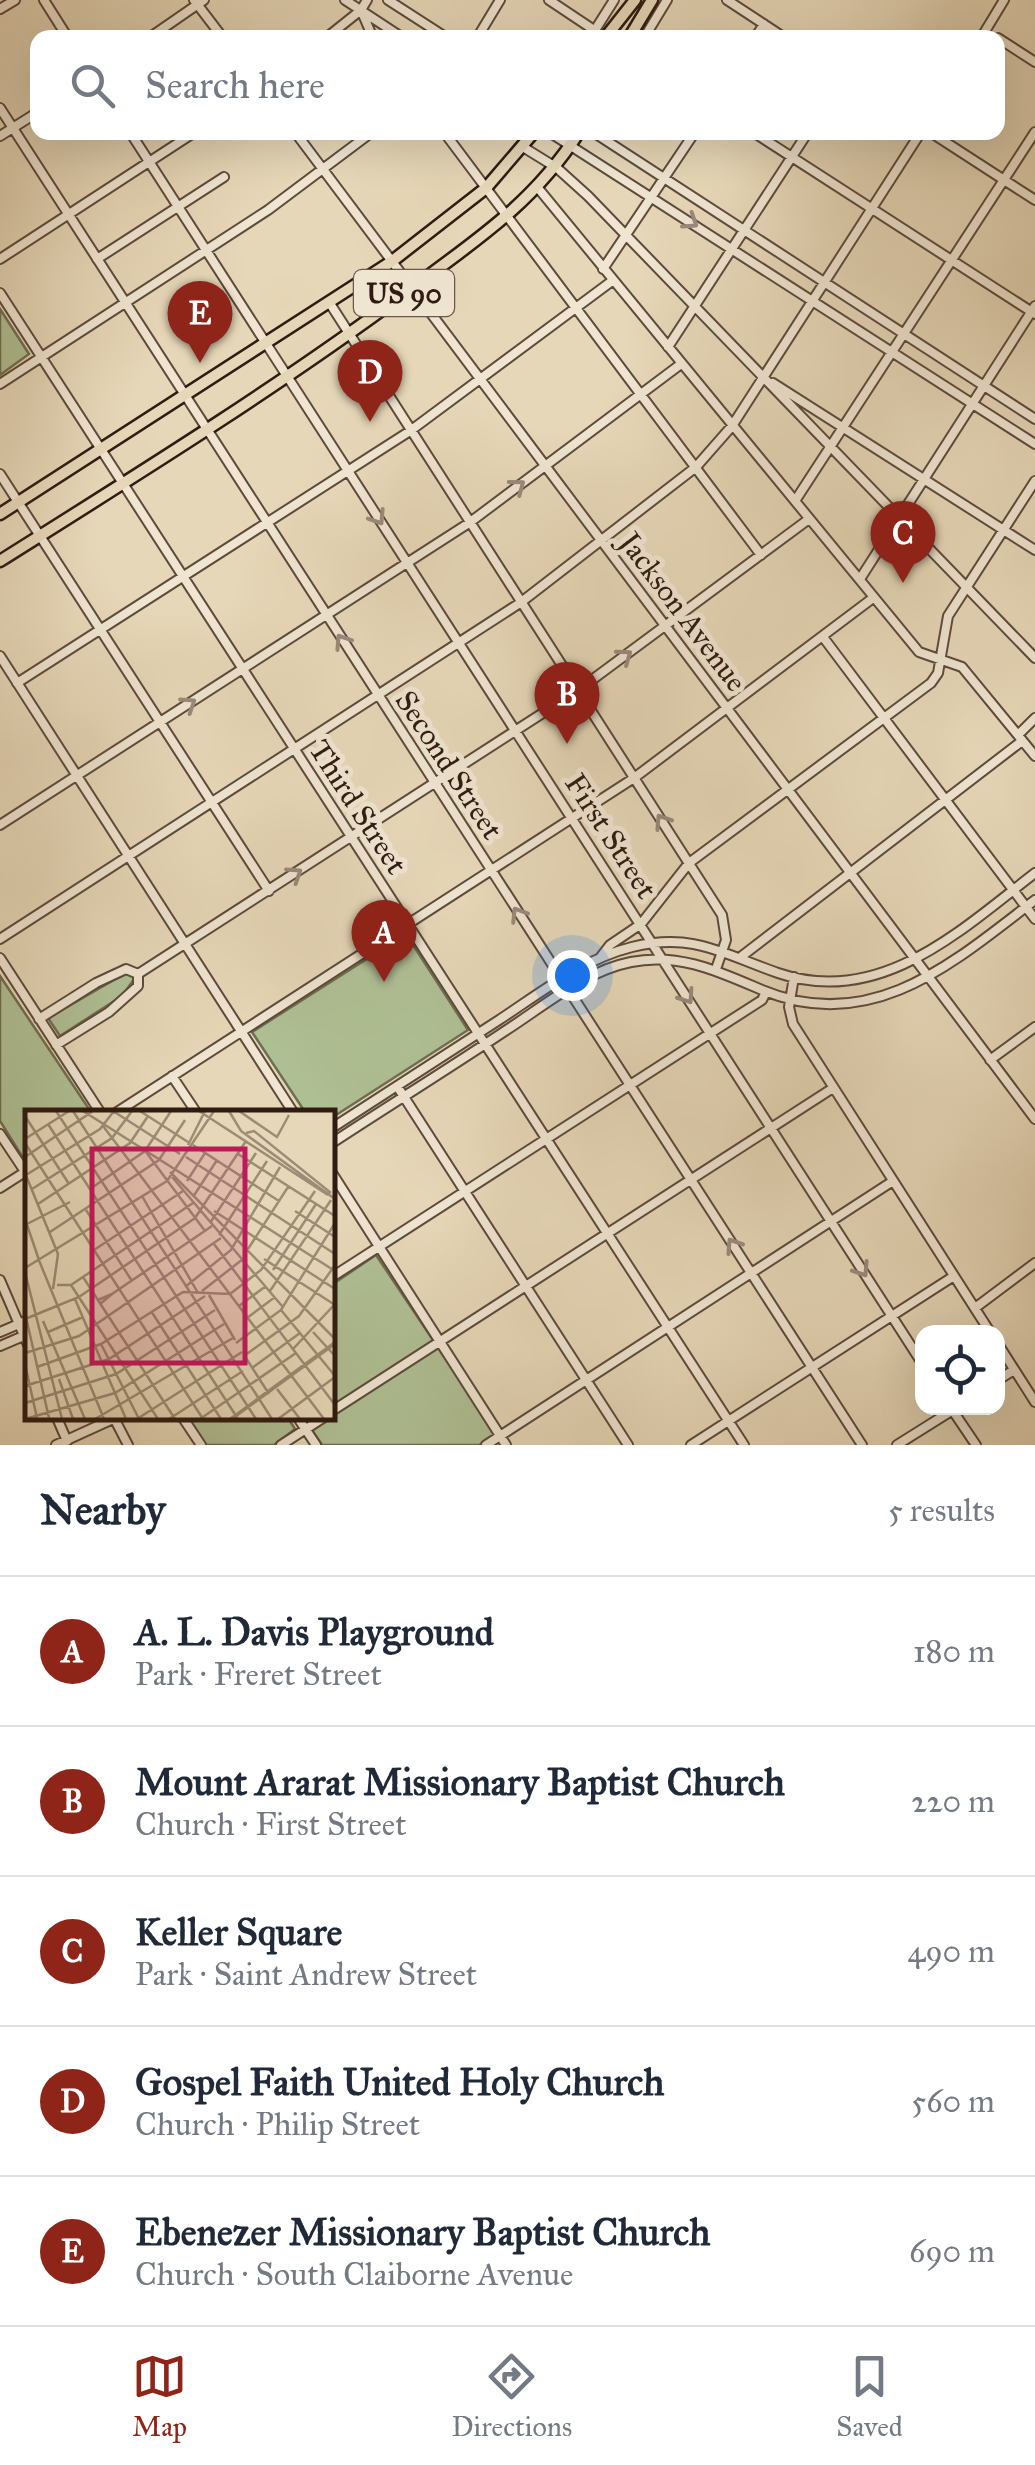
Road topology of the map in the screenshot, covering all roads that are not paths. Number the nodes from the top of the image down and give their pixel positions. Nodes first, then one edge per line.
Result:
1 (14, 0) edge
2 (44, 0) edge
3 (346, 0) edge
4 (367, 0) edge
5 (388, 0) edge
6 (500, 0) edge
7 (548, 0) edge
8 (614, 0) edge
9 (634, 0) edge
10 (652, 0) edge
11 (667, 0) edge
12 (728, 0) edge
13 (1004, 0) edge
14 (198, 2) edge
15 (0, 10) edge
16 (361, 10) junction
17 (764, 24) junction
18 (63, 30) edge
19 (160, 30) edge
20 (216, 30) edge
21 (336, 30) edge
22 (370, 30) edge
23 (391, 30) edge
24 (434, 30) edge
25 (482, 30) edge
26 (587, 30) edge
27 (595, 30) edge
28 (611, 30) edge
29 (634, 30) edge
30 (649, 30) edge
31 (760, 30) edge
32 (773, 30) edge
33 (985, 30) edge
34 (1005, 43) edge
35 (1035, 62) edge
36 (0, 108) edge
37 (30, 117) edge
38 (13, 128) junction
39 (1035, 132) edge
40 (0, 136) edge
41 (135, 140) edge
42 (184, 140) edge
43 (301, 140) edge
44 (361, 140) edge
45 (450, 140) edge
46 (528, 140) edge
47 (561, 140) edge
48 (574, 140) edge
49 (605, 140) edge
50 (690, 140) edge
51 (766, 140) edge
52 (803, 140) edge
53 (915, 140) edge
54 (942, 140) edge
55 (523, 146) junction
56 (570, 146) junction
57 (792, 157) junction
58 (150, 164) junction
59 (556, 168) junction
60 (322, 170) junction
61 (224, 177) dead end
62 (664, 180) junction
63 (1004, 180) junction
64 (486, 188) junction
65 (538, 188) junction
66 (653, 198) junction
67 (1035, 200) edge
68 (178, 207) junction
69 (872, 209) junction
70 (68, 214) junction
71 (507, 216) junction
72 (746, 231) junction
73 (627, 236) junction
74 (207, 250) junction
75 (734, 250) junction
76 (0, 259) edge
77 (97, 259) junction
78 (952, 260) junction
79 (391, 262) junction
80 (603, 269) junction
81 (612, 282) junction
82 (824, 282) junction
83 (411, 288) junction
84 (0, 293) edge
85 (812, 300) junction
86 (330, 302) junction
87 (124, 304) junction
88 (576, 308) junction
89 (695, 308) junction
90 (1034, 311) edge
91 (350, 334) junction
92 (904, 334) junction
93 (267, 343) junction
94 (668, 347) junction
95 (892, 353) junction
96 (42, 357) junction
97 (681, 364) junction
98 (288, 377) junction
99 (763, 378) junction
100 (480, 380) junction
101 (0, 384) edge
102 (983, 386) junction
103 (640, 394) junction
104 (184, 396) junction
105 (972, 404) junction
106 (1035, 419) edge
107 (732, 426) junction
108 (844, 427) junction
109 (206, 428) junction
110 (410, 431) junction
111 (1035, 444) edge
112 (831, 446) junction
113 (101, 450) junction
114 (545, 466) junction
115 (696, 466) junction
116 (348, 470) junction
117 (0, 474) edge
118 (924, 478) junction
119 (1035, 481) edge
120 (122, 482) junction
121 (795, 501) junction
122 (19, 502) junction
123 (0, 514) edge
124 (899, 517) junction
125 (809, 519) junction
126 (267, 522) junction
127 (469, 522) junction
128 (1004, 530) junction
129 (41, 536) junction
130 (601, 541) junction
131 (1035, 550) edge
132 (761, 555) junction
133 (0, 561) edge
134 (407, 562) junction
135 (182, 576) junction
136 (860, 579) junction
137 (966, 588) junction
138 (873, 598) junction
139 (520, 603) junction
140 (325, 616) junction
141 (666, 627) junction
142 (100, 629) junction
143 (823, 637) junction
144 (459, 642) junction
145 (0, 656) edge
146 (941, 658) junction
147 (1035, 658) edge
148 (242, 670) junction
149 (17, 683) junction
150 (578, 691) junction
151 (377, 696) junction
152 (727, 708) junction
153 (884, 718) junction
154 (1035, 718) edge
155 (160, 722) junction
156 (516, 730) junction
157 (1020, 738) junction
158 (294, 749) junction
159 (1035, 756) edge
160 (77, 775) junction
161 (634, 778) junction
162 (434, 784) junction
163 (788, 792) junction
164 (946, 800) junction
165 (212, 802) junction
166 (572, 818) junction
167 (0, 825) edge
168 (351, 838) junction
169 (128, 857) junction
170 (689, 863) junction
171 (491, 871) junction
172 (1035, 873) edge
173 (850, 874) junction
174 (270, 890) junction
175 (1013, 890) junction
176 (1035, 900) edge
177 (1026, 907) junction
178 (1035, 919) edge
179 (641, 924) junction
180 (408, 926) junction
181 (0, 939) edge
182 (652, 943) junction
183 (184, 945) junction
184 (722, 950) junction
185 (742, 956) junction
186 (0, 958) edge
187 (599, 959) junction
188 (662, 960) junction
189 (916, 960) junction
190 (716, 969) junction
191 (138, 974) junction
192 (794, 978) junction
193 (930, 978) junction
194 (560, 980) junction
195 (568, 990) junction
196 (766, 992) junction
197 (790, 999) junction
198 (39, 1019) junction
199 (1035, 1026) edge
200 (240, 1032) junction
201 (711, 1033) junction
202 (478, 1034) junction
203 (485, 1044) junction
204 (56, 1045) junction
205 (990, 1060) junction
206 (172, 1076) junction
207 (396, 1086) junction
208 (631, 1087) junction
209 (833, 1088) junction
210 (403, 1097) junction
211 (99, 1110) edge
212 (120, 1110) edge
213 (195, 1110) edge
214 (292, 1110) edge
215 (1035, 1120) edge
216 (335, 1126) edge
217 (770, 1128) junction
218 (0, 1134) edge
219 (548, 1139) junction
220 (335, 1141) edge
221 (25, 1172) edge
222 (25, 1174) edge
223 (335, 1178) edge
224 (690, 1179) junction
225 (893, 1181) junction
226 (0, 1188) edge
227 (464, 1192) junction
228 (831, 1222) junction
229 (607, 1233) junction
230 (379, 1247) junction
231 (1035, 1264) edge
232 (751, 1273) junction
233 (335, 1275) edge
234 (954, 1276) junction
235 (0, 1280) edge
236 (524, 1286) junction
237 (975, 1308) junction
238 (892, 1316) junction
239 (23, 1322) edge
240 (986, 1325) edge
241 (668, 1327) junction
242 (0, 1332) edge
243 (25, 1338) edge
244 (440, 1341) junction
245 (0, 1346) edge
246 (915, 1352) edge
247 (1005, 1355) edge
248 (812, 1367) junction
249 (1014, 1370) junction
250 (1005, 1376) edge
251 (586, 1380) junction
252 (1032, 1391) edge
253 (1035, 1402) edge
254 (335, 1409) edge
255 (942, 1415) edge
256 (957, 1415) edge
257 (110, 1420) edge
258 (115, 1420) edge
259 (184, 1420) edge
260 (299, 1420) edge
261 (320, 1420) edge
262 (728, 1421) junction
263 (306, 1429) junction
264 (500, 1436) junction
265 (67, 1443) edge
266 (56, 1445) edge
267 (128, 1445) edge
268 (201, 1445) edge
269 (281, 1445) edge
270 (316, 1445) edge
271 (486, 1445) edge
272 (506, 1445) edge
273 (628, 1445) edge
274 (690, 1445) edge
275 (744, 1445) edge
276 (862, 1445) edge
277 (897, 1445) edge
278 (976, 1445) edge

1 - 15 street
2 - 18 street
3 - 16 street
4 - 16 street
5 - 24 street
6 - 25 street
7 - 26 street
8 - 27 street
9 - 28 main road
10 - 29 main road
11 - 30 street
12 - 17 street
13 - 33 street
14 - 19 street
14 - 20 street
16 - 21 street
16 - 22 street
16 - 23 street
17 - 31 street
17 - 32 street
34 - 35 street
36 - 38 street, Second Street
37 - 38 street
38 - 40 street
38 - 70 street, Second Street
39 - 63 street
41 - 58 street, First Street
42 - 58 street
43 - 60 street, Jackson Avenue
44 - 60 street
45 - 64 street
46 - 55 main road, US 90
47 - 56 street
48 - 56 main road, US 90
49 - 62 street
50 - 62 street
51 - 57 street
52 - 57 street
53 - 69 street
54 - 63 street
55 - 59 street
55 - 64 main road, US 90
56 - 59 main road, US 90
56 - 66 street
57 - 69 street
57 - 72 street
58 - 68 street, First Street
58 - 70 street
59 - 65 main road, US 90
59 - 73 street
60 - 74 street
60 - 79 street, Jackson Avenue
61 - 68 street
62 - 66 street
62 - 72 street
63 - 67 street
63 - 78 street
64 - 71 street
64 - 79 main road, US 90
65 - 71 main road, US 90
65 - 80 street
66 - 73 street
66 -> 75 street
68 - 74 street, First Street
68 - 77 street
69 - 78 street
69 - 82 street
70 - 76 street
70 - 77 street, Second Street
71 - 83 main road, US 90
71 - 88 street
72 - 75 street
72 - 82 street
73 - 80 street
73 - 89 street
74 - 87 street
74 - 93 street, First Street
75 - 85 street
75 - 89 street
77 - 87 street, Second Street
78 - 90 street
78 - 92 street
79 - 83 street, Jackson Avenue
79 - 86 main road, US 90
80 - 81 street
81 - 88 street
81 - 94 street
82 - 85 street
82 - 92 street
83 - 91 main road, US 90
83 - 100 street, Jackson Avenue
84 - 96 street, Third Street
85 - 95 street
85 - 99 street
86 - 91 street
86 - 93 main road, US 90
87 - 96 street
87 - 104 street, Second Street
88 - 100 street
88 - 103 street
89 - 94 street
89 - 99 street
90 - 102 street
91 - 98 main road, US 90
91 - 110 street
92 - 95 street
92 - 102 street
93 - 98 street, First Street
93 - 104 main road, US 90
94 - 97 street
95 - 105 street
95 - 108 street
96 - 101 street
96 - 113 street, Third Street
97 - 103 street
97 - 107 street
98 - 109 main road, US 90
98 - 116 street, First Street
99 - 107 street
99 - 108 street
99 - 112 street
100 - 110 street
100 - 114 street, Jackson Avenue
102 - 105 street
102 - 106 street
103 - 114 street
103 - 115 street
104 - 109 street, Second Street
104 - 113 main road, US 90
105 - 111 street
105 - 118 street
107 - 115 street
107 - 121 street
108 - 112 street
108 - 118 street
109 - 120 main road, US 90
109 - 126 street, Second Street
110 - 116 street
110 - 127 street
112 - 121 street
112 - 124 street
113 - 120 street, Third Street
113 - 122 main road, US 90
127 -> 114 street
114 - 130 street, Jackson Avenue
115 - 130 street
115 - 132 street
116 - 126 street
116 -> 134 street, First Street
117 - 122 street
118 - 124 street
118 - 128 street
119 - 128 street
120 - 129 main road, US 90
120 - 135 street, Third Street
121 - 125 street
122 - 123 main road, US 90
122 - 129 street
124 - 136 street
124 - 137 street
125 - 132 street
125 - 136 street
126 - 135 street
126 - 140 street, Second Street
127 - 134 street
127 - 139 street
128 - 131 street
128 - 137 street
129 - 133 main road, US 90
129 - 142 street
130 - 139 street
130 - 141 street, Jackson Avenue
132 - 141 street
134 - 140 street
134 - 144 street, First Street
135 - 142 street
135 - 148 street, Third Street
136 - 138 street
137 - 146 street
137 - 147 street
138 - 143 street
138 - 146 street
139 - 144 street
139 - 150 street
140 - 148 street
151 -> 140 street, Second Street
150 -> 141 street
141 - 152 street, Jackson Avenue
142 - 149 street
142 - 155 street
143 - 152 street
143 - 153 street
144 - 151 street
144 - 156 street, First Street
145 - 149 street
146 - 153 street
146 - 157 street
155 -> 148 street
148 - 158 street, Third Street
149 - 160 street
150 - 156 street
150 - 161 street
151 - 158 street
151 - 162 street, Second Street
152 - 161 street
152 - 163 street, Jackson Avenue
153 - 163 street
153 - 164 street
154 - 157 street
155 - 160 street
155 - 165 street
156 - 162 street
156 - 166 street, First Street
157 - 159 street
157 - 164 street
158 - 165 street
158 - 168 street, Third Street
160 - 167 street
160 - 169 street
161 - 166 street
170 -> 161 street
162 - 168 street
162 - 171 street, Second Street
163 - 170 street
163 - 173 street, Jackson Avenue
164 - 173 street
164 - 175 street
165 - 169 street
165 - 174 street
166 - 171 street
166 - 179 street, First Street
174 -> 168 street
168 - 180 street, Third Street
169 - 181 street
169 - 183 street
170 - 179 street
170 - 184 street
171 - 180 street
194 -> 171 street, Second Street
172 - 175 street
173 - 185 street
173 - 189 street, Jackson Avenue
174 - 183 street
175 - 177 street
175 - 189 street
176 - 177 street
177 - 178 street
177 - 193 street
179 - 182 street, First Street
179 - 187 street
180 - 200 street
180 - 202 street, Third Street
182 - 184 street
182 - 187 street
182 - 188 street, First Street
183 - 191 street
183 - 200 street
184 - 185 street
184 - 190 street
185 - 192 street
186 - 198 street
187 - 194 street
188 - 190 street
188 - 195 street
188 -> 201 street, First Street
189 - 192 street
189 - 193 street, Jackson Avenue
190 - 196 street
191 - 198 street
191 - 204 street
192 - 197 street
193 - 197 street
193 - 205 street, Jackson Avenue
194 - 195 street, Second Street
194 - 202 street
195 - 203 street
195 - 208 street, Second Street
196 - 197 street
196 - 201 street
197 - 209 street
198 - 204 street
199 - 205 street
200 - 206 street
200 - 214 street
201 - 208 street
201 - 217 street, First Street
202 - 203 street, Third Street
202 - 207 street
203 - 210 street
203 - 219 street, Third Street
204 - 211 street
205 - 215 street, Jackson Avenue
206 - 212 street
206 - 213 street
207 - 210 street
207 - 216 street
208 - 219 street
208 - 224 street, Second Street
209 - 217 street
209 - 225 street
210 - 220 street
210 - 227 street
217 - 224 street
217 - 228 street, First Street
218 - 221 street
219 - 227 street
219 - 229 street, Third Street
222 - 226 street
223 - 230 street
224 - 229 street
232 -> 224 street, Second Street
225 - 228 street
225 - 234 street
227 - 230 street
227 - 236 street
228 - 232 street
228 -> 238 street, First Street
229 - 236 street
229 - 241 street, Third Street
230 - 233 street
230 - 244 street
231 - 237 street
232 - 241 street
232 - 248 street, Second Street
234 - 237 street
234 - 238 street
235 - 239 street
236 - 244 street
236 - 251 street
237 - 240 street
238 - 246 street, First Street
238 - 248 street
239 - 242 street
241 - 251 street
241 - 262 street, Third Street
243 - 245 street
244 - 254 street
244 - 264 street
247 - 249 street
248 - 262 street
248 - 276 street, Second Street
249 - 250 street
249 - 252 street
251 - 264 street
251 - 273 street
252 - 253 street
255 - 277 street
256 - 278 street
257 - 265 street
258 - 267 street
259 - 268 street
260 - 263 street
261 - 263 street
262 - 274 street
262 - 275 street, Third Street
263 - 269 street
263 - 270 street
264 - 271 street
264 - 272 street
265 - 266 street

